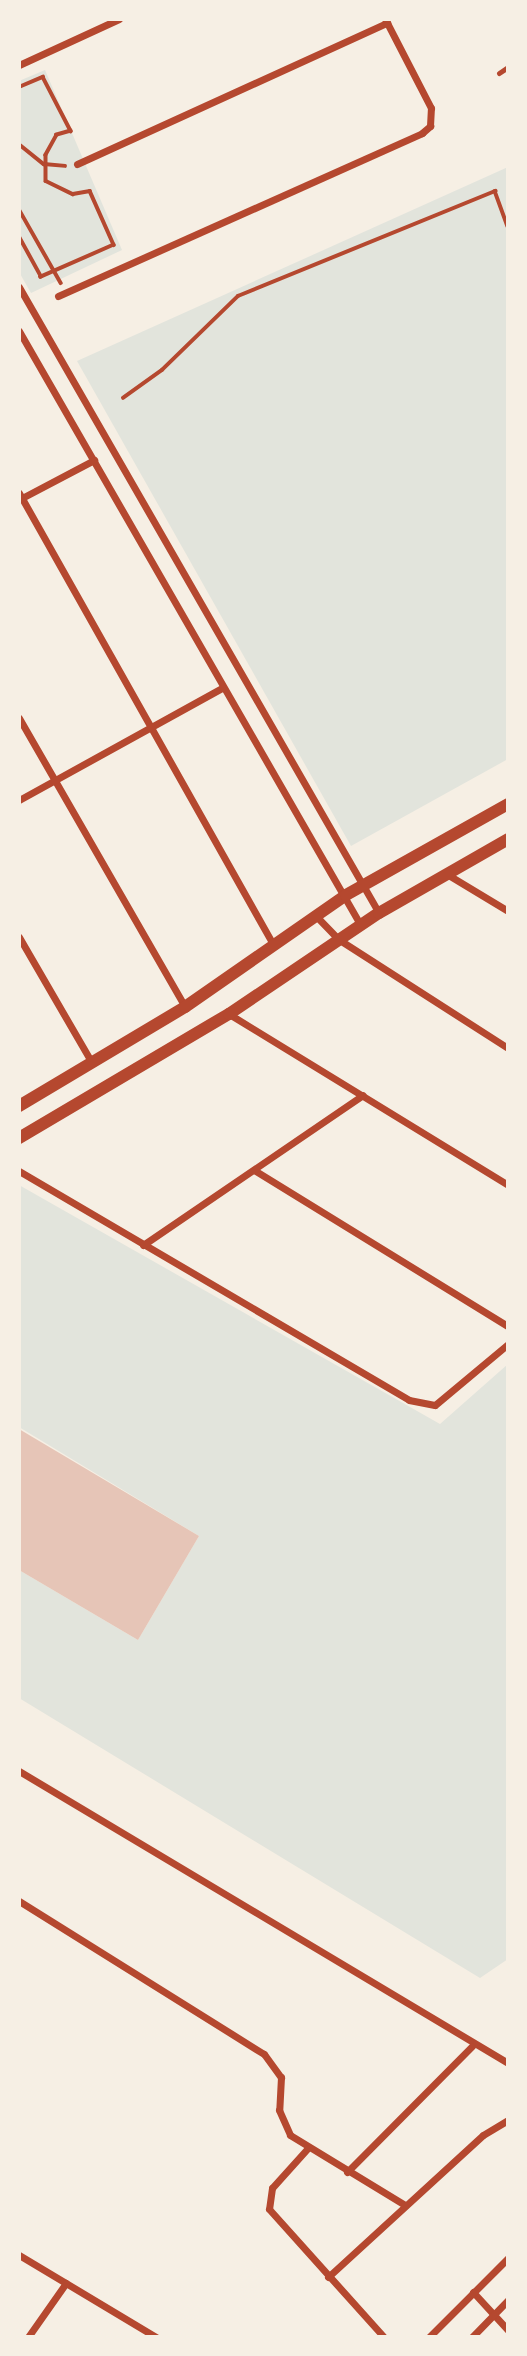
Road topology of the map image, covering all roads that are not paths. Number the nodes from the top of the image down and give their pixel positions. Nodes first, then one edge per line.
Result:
1 (119, 19) edge
2 (386, 21) edge
3 (19, 65) edge
4 (508, 67) edge
5 (499, 73) dead end
6 (77, 164) road end
7 (19, 287) edge
8 (58, 296) dead end
9 (19, 331) edge
10 (94, 460) junction
11 (20, 497) edge
12 (222, 688) junction
13 (19, 718) edge
14 (152, 726) junction
15 (54, 779) junction
16 (19, 800) edge
17 (508, 804) edge
18 (508, 839) edge
19 (444, 873) junction
20 (365, 884) junction
21 (346, 895) junction
22 (508, 911) edge
23 (379, 913) junction
24 (316, 916) junction
25 (360, 925) junction
26 (19, 937) edge
27 (338, 939) junction
28 (274, 946) junction
29 (186, 1007) junction
30 (229, 1014) junction
31 (508, 1048) edge
32 (92, 1063) junction
33 (363, 1095) junction
34 (19, 1106) edge
35 (19, 1138) edge
36 (254, 1170) junction
37 (19, 1171) edge
38 (508, 1185) edge
39 (143, 1245) junction
40 (508, 1326) edge
41 (508, 1344) edge
42 (19, 1771) edge
43 (19, 1901) edge
44 (472, 2046) junction
45 (508, 2063) edge
46 (508, 2120) edge
47 (307, 2149) junction
48 (347, 2172) junction
49 (405, 2205) junction
50 (19, 2255) edge
51 (508, 2258) edge
52 (328, 2277) junction
53 (66, 2283) junction
54 (473, 2292) junction
55 (508, 2300) edge
56 (492, 2315) junction
57 (508, 2330) edge
58 (29, 2337) edge
59 (155, 2337) edge
60 (384, 2337) edge
61 (429, 2337) edge
62 (472, 2337) edge

1 - 3 street
2 - 6 street
2 - 8 street
4 - 5 lane
7 - 20 street
9 - 10 street
10 - 11 street
10 - 12 street
11 - 14 street
12 - 14 street
12 - 21 street
13 - 15 street
14 - 15 street
14 - 28 street
15 - 16 street
15 - 29 street
17 - 20 street
18 - 19 street
19 - 22 street
19 - 23 street
20 - 21 street
20 - 23 street
21 - 24 street
21 - 25 street
23 - 25 street
24 - 27 street
24 - 28 street
25 - 27 street
26 - 32 street
27 - 30 street
27 - 31 street
28 - 29 street
29 - 32 street
30 - 33 street
30 - 35 street
32 - 34 street
33 - 36 street
33 - 38 street
36 - 39 street
36 - 40 street
37 - 39 street
39 - 41 street
42 - 44 street
43 - 47 street
44 - 45 street
44 - 48 street
46 - 49 street
47 - 48 street
47 - 52 street
48 - 49 street
49 - 52 street
50 - 53 street
51 - 54 street
52 - 60 street
53 - 58 street
53 - 59 street
54 - 56 street
54 - 61 street
55 - 56 street
56 - 57 street
56 - 62 street

